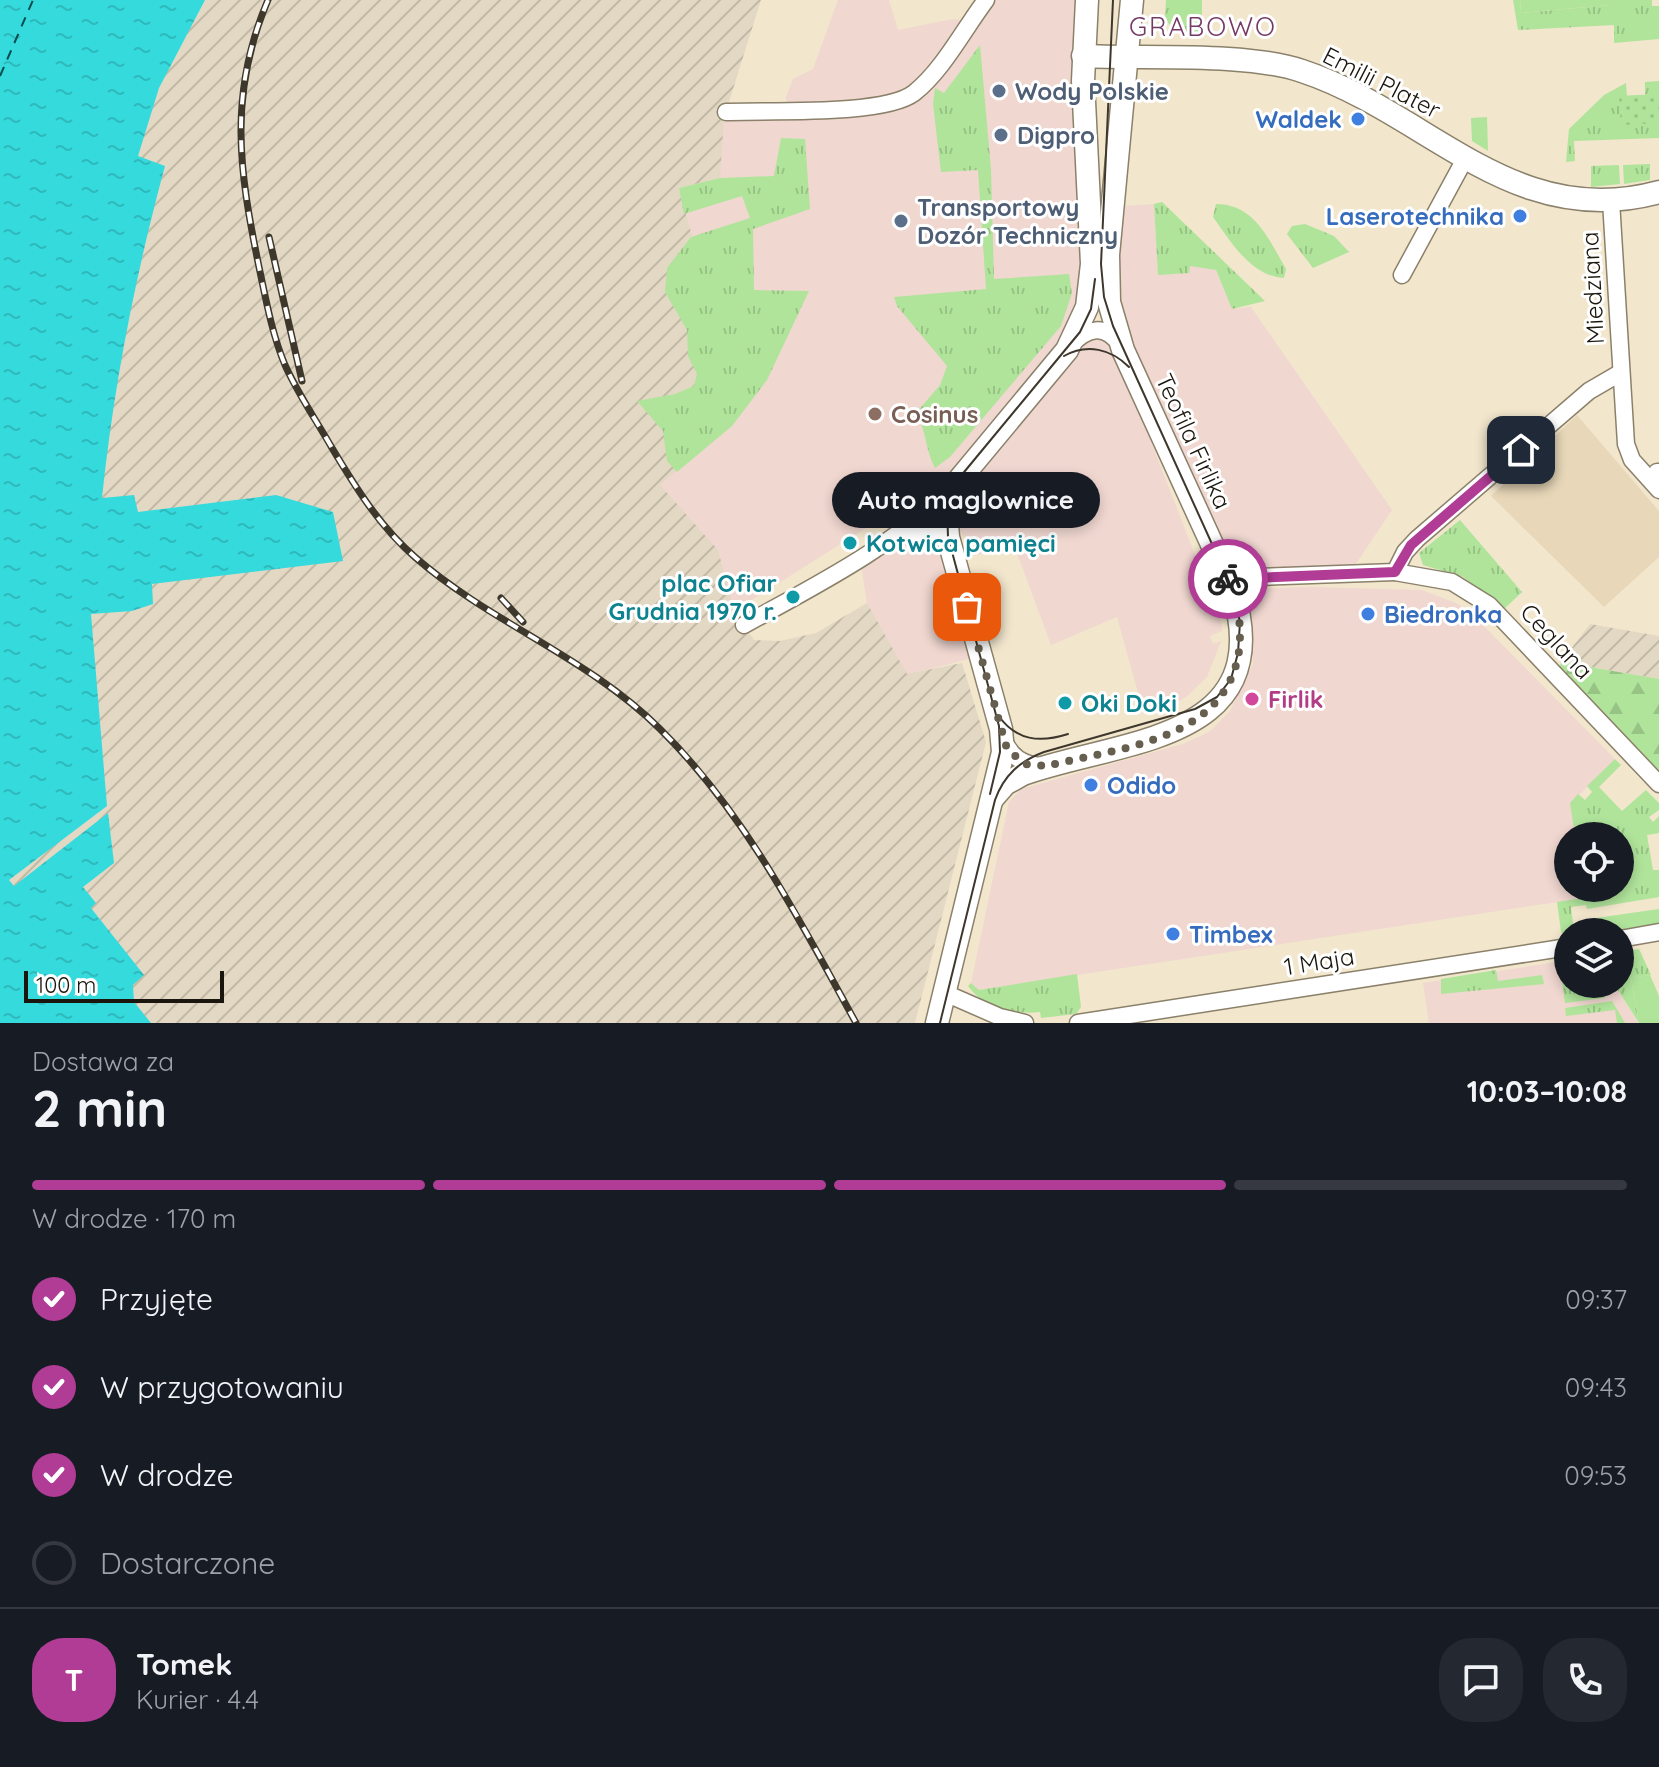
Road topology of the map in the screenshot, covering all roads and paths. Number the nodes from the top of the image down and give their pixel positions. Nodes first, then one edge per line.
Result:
1 (986, 0) edge
2 (1087, 0) edge
3 (1132, 0) edge
4 (1083, 56) junction
5 (1126, 58) junction
6 (726, 112) dead end
7 (1466, 157) junction
8 (1659, 192) edge
9 (1611, 201) junction
10 (1402, 275) dead end
11 (1067, 350) junction
12 (1123, 350) junction
13 (1620, 373) junction
14 (955, 484) junction
15 (1659, 490) edge
16 (889, 539) junction
17 (952, 551) junction
18 (1395, 572) junction
19 (1228, 578) junction
20 (744, 625) dead end
21 (1001, 729) junction
22 (1047, 766) junction
23 (1659, 784) edge
24 (992, 800) junction
25 (1659, 932) edge
26 (1634, 936) edge
27 (1554, 949) edge
28 (945, 993) junction
29 (937, 1023) edge
30 (1025, 1023) edge
31 (1078, 1023) edge

1 - 6 street
2 - 4 street
3 - 5 street, Teofila Firlika
4 - 5 street
4 - 11 street
5 - 7 street, Emilii Plater
5 - 12 street, Teofila Firlika
7 - 9 street, Emilii Plater
7 - 10 street
8 - 9 street, Emilii Plater
9 - 13 street, Miedziana
11 - 12 street
11 - 14 street
12 - 19 street, Teofila Firlika
13 - 15 street, Miedziana
13 - 18 street, Miedziana
14 - 16 street
14 - 17 street
16 - 17 street
16 - 20 street
17 - 21 street
18 - 19 street
18 - 23 street, Ceglana
19 - 22 street, Teofila Firlika
21 - 22 street
21 - 24 street
22 - 24 street, Teofila Firlika
24 - 28 street
25 - 26 street
27 - 31 street, 1 Maja
28 - 29 street
28 - 30 street

